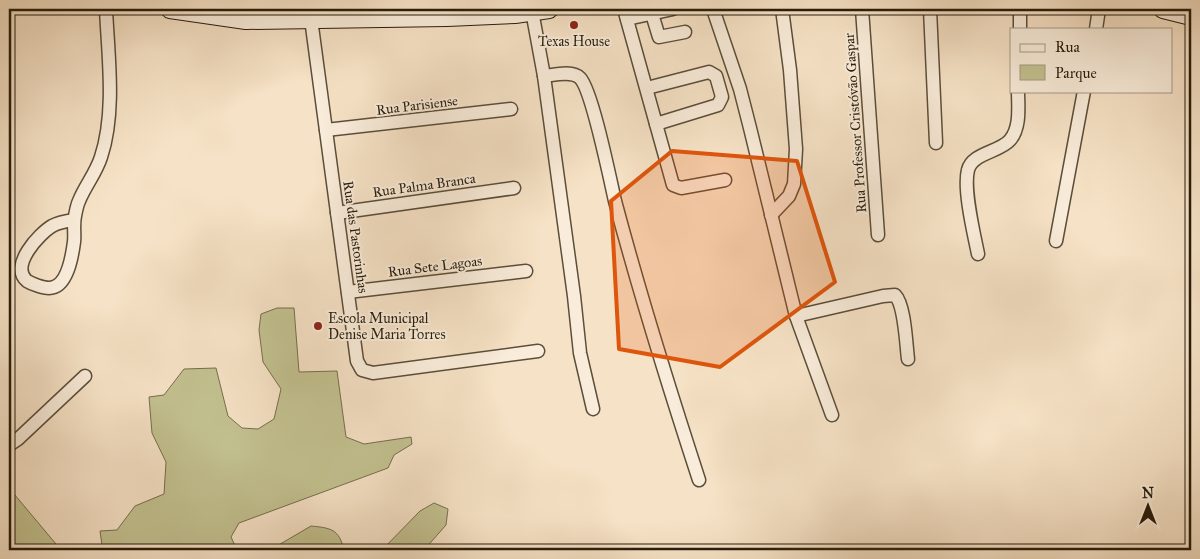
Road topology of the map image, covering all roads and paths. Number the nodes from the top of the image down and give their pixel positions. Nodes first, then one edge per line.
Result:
1 (106, 9) edge
2 (673, 9) edge
3 (712, 9) edge
4 (782, 9) edge
5 (862, 9) edge
6 (930, 9) edge
7 (1020, 9) edge
8 (1099, 9) edge
9 (1164, 9) edge
10 (180, 10) edge
11 (541, 10) edge
12 (203, 12) edge
13 (447, 13) edge
14 (625, 14) edge
15 (652, 14) junction
16 (319, 15) edge
17 (1191, 16) edge
18 (1020, 28) edge
19 (1096, 28) edge
20 (685, 32) dead end
21 (544, 76) junction
22 (647, 88) junction
23 (1018, 92) edge
24 (1084, 92) edge
25 (510, 109) dead end
26 (656, 124) junction
27 (326, 130) junction
28 (936, 143) dead end
29 (725, 180) dead end
30 (514, 188) dead end
31 (337, 212) junction
32 (771, 215) junction
33 (74, 220) junction
34 (878, 235) dead end
35 (1056, 241) dead end
36 (978, 254) dead end
37 (526, 271) dead end
38 (348, 292) junction
39 (796, 316) junction
40 (538, 351) dead end
41 (908, 359) dead end
42 (85, 376) dead end
43 (593, 409) dead end
44 (832, 415) dead end
45 (9, 445) edge
46 (699, 480) dead end

1 - 33 street
2 - 15 street
3 - 32 street
4 - 32 street
5 - 34 street, Rua Professor Cristóvão Gaspar
6 - 28 street
7 - 18 street
8 - 19 street
9 - 17 street
10 - 12 street
11 - 13 street
11 - 21 street
12 - 16 street
13 - 16 street
14 - 15 street
14 - 22 street
15 - 20 street
16 - 27 street, Rua das Pastorinhas
21 - 43 street
21 - 46 street
22 - 26 street
22 - 26 street
23 - 36 street
24 - 35 street
25 - 27 street, Rua Parisiense
26 - 29 street
27 - 31 street, Rua das Pastorinhas
30 - 31 street, Rua Palma Branca
31 - 38 street, Rua das Pastorinhas
32 - 39 street
33 - 33 street
37 - 38 street, Rua Sete Lagoas
38 - 40 street, Rua das Pastorinhas
39 - 41 street
39 - 44 street
42 - 45 street

